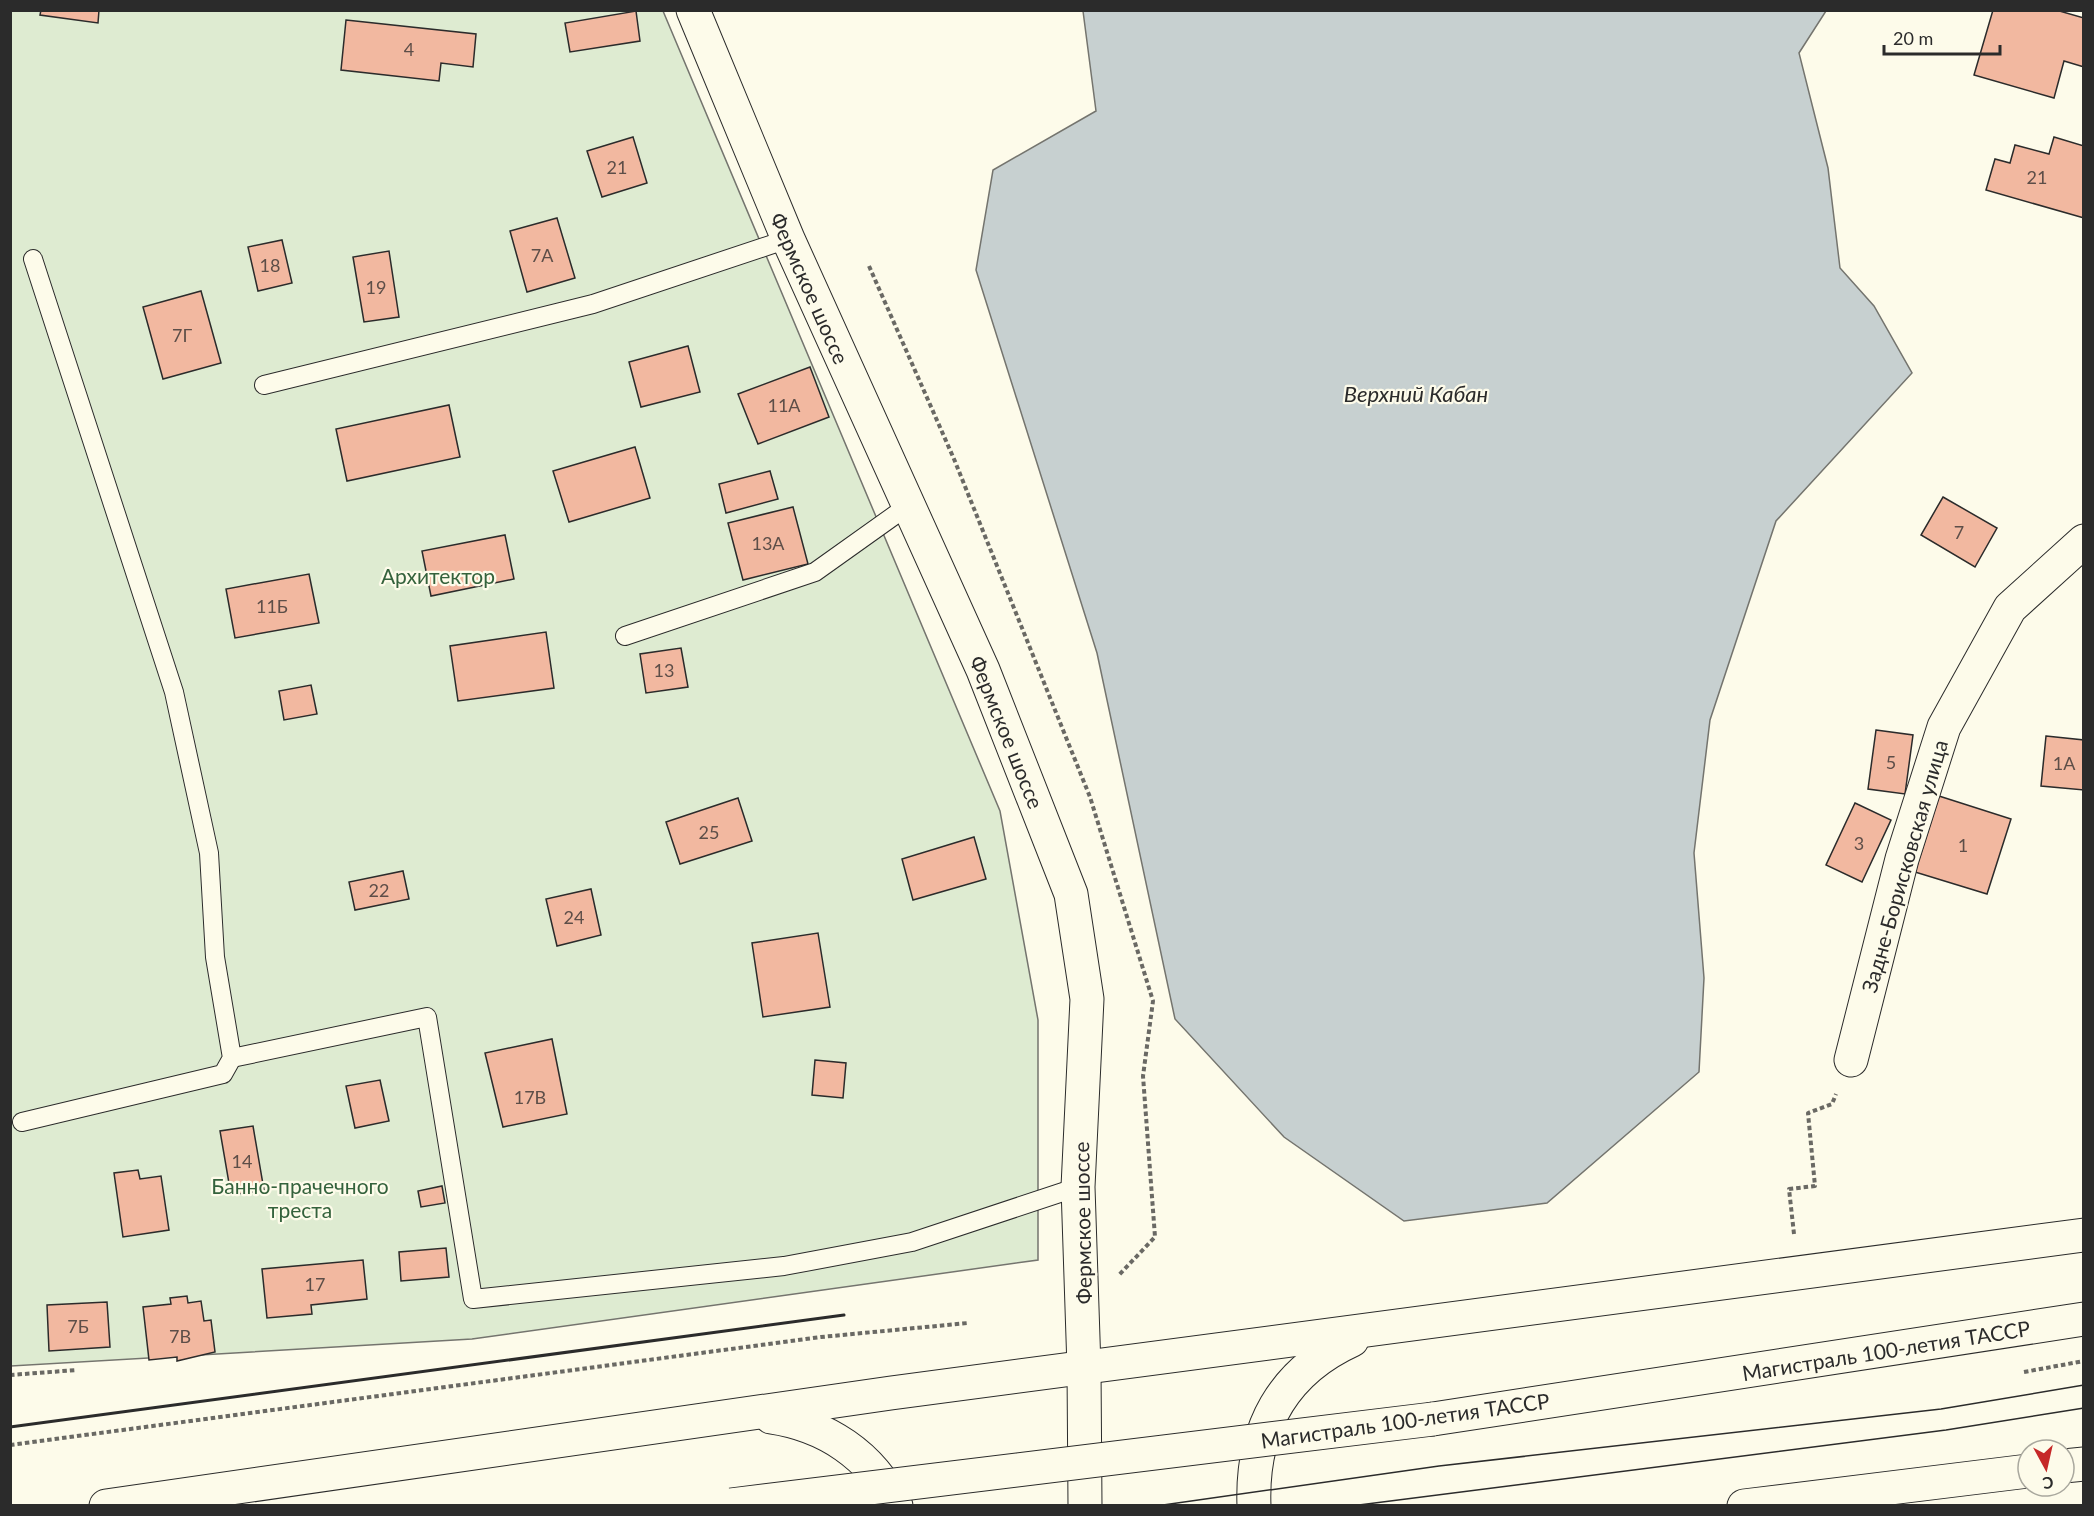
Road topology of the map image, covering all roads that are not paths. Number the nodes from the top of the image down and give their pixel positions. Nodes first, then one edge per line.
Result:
1 (693, 10) edge
2 (788, 239) junction
3 (33, 259) dead end
4 (264, 385) dead end
5 (909, 505) junction
6 (2084, 541) edge
7 (625, 636) dead end
8 (232, 1058) junction
9 (1851, 1060) road end
10 (22, 1122) dead end
11 (1078, 1187) junction
12 (2084, 1235) edge
13 (2084, 1319) edge
14 (1391, 1329) junction
15 (1084, 1368) junction
16 (732, 1417) junction
17 (2016, 1472) edge
18 (728, 1505) edge
19 (106, 1506) edge
20 (896, 1506) edge
21 (1085, 1506) edge
22 (1254, 1506) edge
23 (1744, 1506) edge

1 - 2 main road, Фермское шоссе
2 - 4 lane
2 - 5 main road, Фермское шоссе
3 - 8 lane
5 - 7 lane
5 - 11 main road, Фермское шоссе
6 - 9 main road, Задне-Борисковская улица
8 - 10 lane
8 - 11 lane
11 - 15 main road, Фермское шоссе
12 - 14 main road
13 - 18 main road, Магистраль 100-летия ТАССР, bridge
14 - 15 main road
14 - 22 main road
15 - 16 main road
15 - 21 main road, Фермское шоссе
16 - 19 main road
16 - 20 main road
17 - 23 main road

